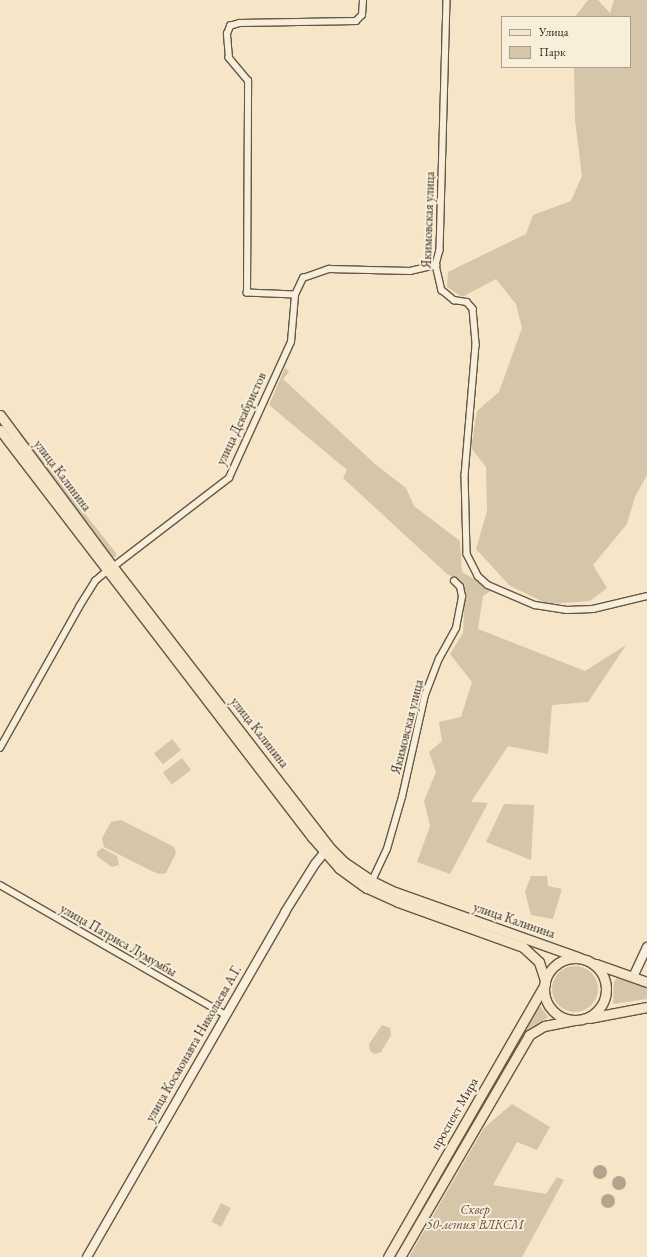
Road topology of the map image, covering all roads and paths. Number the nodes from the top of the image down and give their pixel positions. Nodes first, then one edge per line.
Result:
1 (363, 0) edge
2 (447, 0) edge
3 (436, 265) junction
4 (295, 295) junction
5 (0, 415) edge
6 (0, 430) edge
7 (110, 569) junction
8 (454, 581) dead end
9 (647, 596) edge
10 (0, 748) edge
11 (327, 850) junction
12 (372, 881) junction
13 (0, 885) edge
14 (647, 947) edge
15 (580, 958) junction
16 (591, 962) junction
17 (633, 977) junction
18 (545, 982) junction
19 (647, 982) edge
20 (647, 1007) edge
21 (226, 1015) junction
22 (579, 1019) junction
23 (440, 1166) junction
24 (450, 1172) junction
25 (87, 1257) edge
26 (388, 1257) edge
27 (400, 1257) edge

1 - 4 street
2 - 3 street, Якимовская улица
3 - 4 street
3 - 9 street, Якимовская улица
4 - 7 street, улица Декабристов
5 - 7 main road, улица Калинина
6 - 7 main road, улица Калинина
7 - 10 street, улица Декабристов
7 - 11 main road, улица Калинина
8 - 12 street, Якимовская улица
11 - 12 main road, улица Калинина
11 - 18 main road, улица Калинина
11 - 21 street, улица Космонавта Николаева А.Г.
12 - 15 main road, улица Калинина
13 - 21 street, улица Патриса Лумумбы
14 - 17 street
15 - 16 main road
15 - 18 main road
16 - 17 main road
16 - 22 main road
17 - 19 main road
18 - 22 main road
18 - 23 main road, проспект Мира
20 - 22 main road, проспект Мира
21 - 25 street, улица Космонавта Николаева А.Г.
22 - 24 main road, проспект Мира
23 - 24 main road
23 - 26 main road, проспект Мира
24 - 27 main road, проспект Мира

